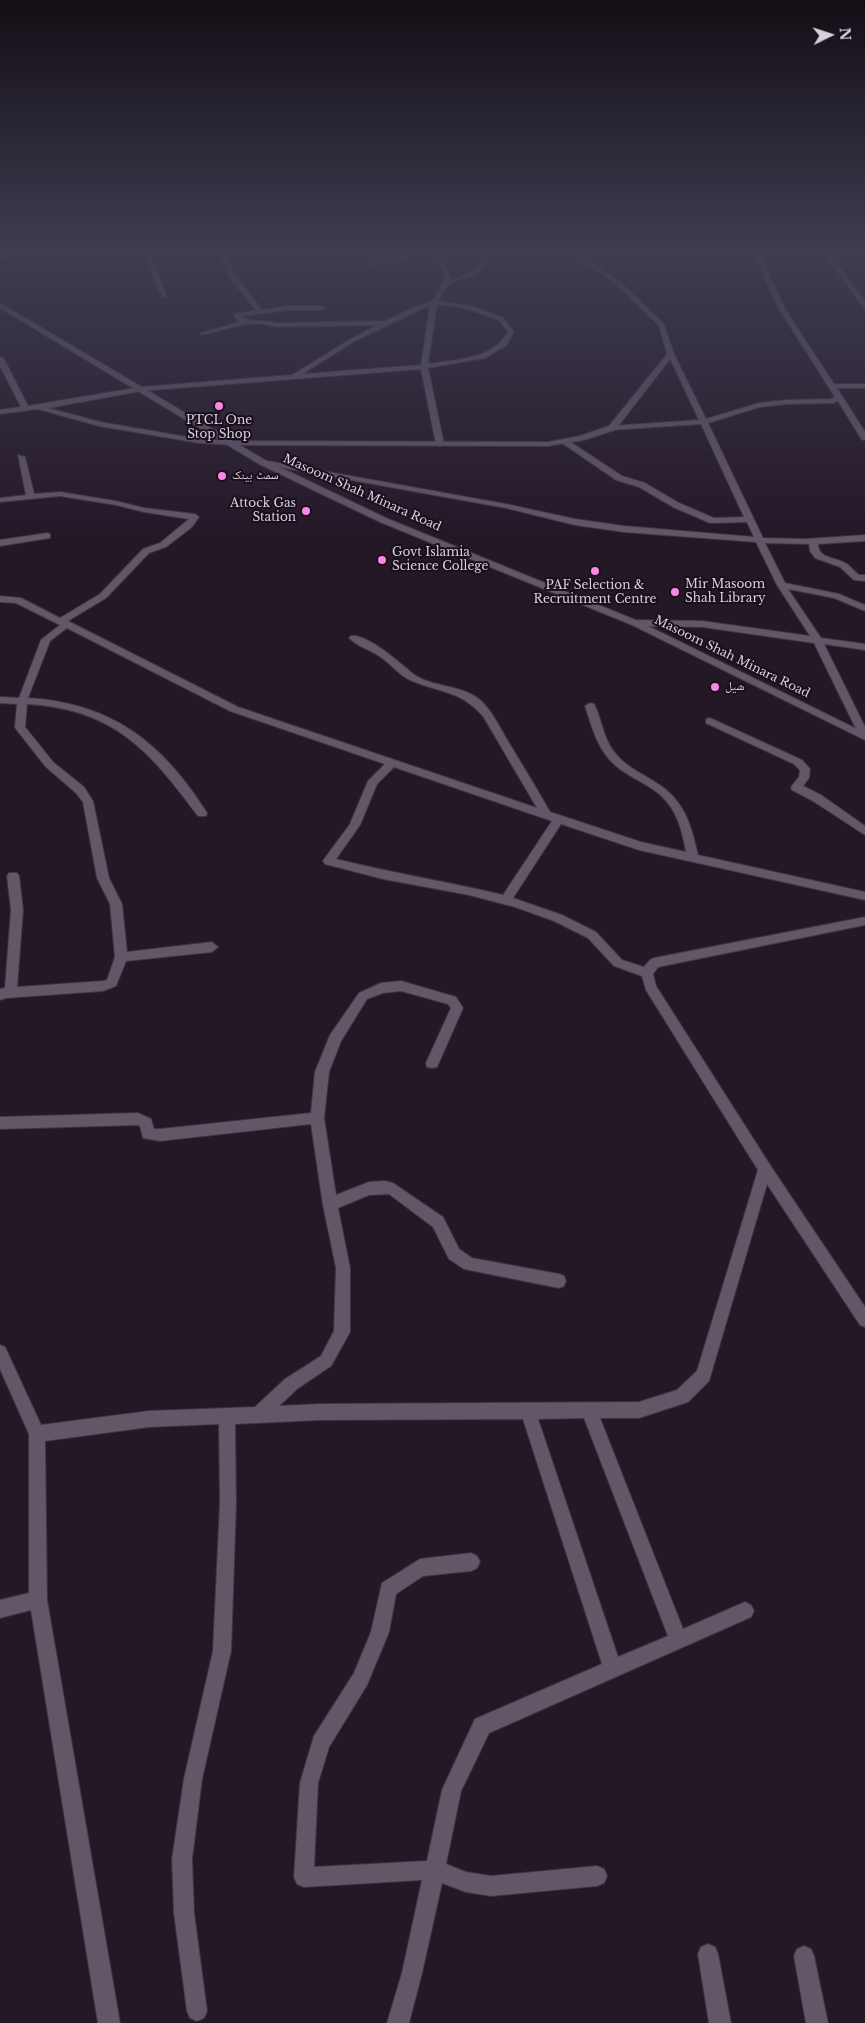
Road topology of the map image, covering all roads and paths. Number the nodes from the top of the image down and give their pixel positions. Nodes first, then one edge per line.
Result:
1 (75, 349) edge
2 (338, 349) edge
3 (427, 349) edge
4 (497, 349) edge
5 (670, 349) edge
6 (808, 349) edge
7 (671, 354) junction
8 (0, 359) edge
9 (424, 367) junction
10 (292, 378) junction
11 (832, 386) junction
12 (865, 386) edge
13 (141, 389) junction
14 (840, 397) junction
15 (39, 407) junction
16 (26, 409) junction
17 (0, 412) edge
18 (704, 422) junction
19 (612, 428) junction
20 (865, 438) edge
21 (563, 441) junction
22 (232, 443) junction
23 (440, 444) junction
24 (21, 457) dead end
25 (262, 462) junction
26 (30, 497) junction
27 (0, 500) edge
28 (749, 519) junction
29 (47, 536) dead end
30 (865, 538) edge
31 (759, 540) junction
32 (813, 541) junction
33 (0, 543) edge
34 (861, 578) edge
35 (781, 585) junction
36 (865, 586) edge
37 (0, 599) edge
38 (865, 608) edge
39 (63, 623) junction
40 (635, 623) junction
41 (354, 638) dead end
42 (818, 641) junction
43 (865, 647) edge
44 (0, 700) edge
45 (22, 702) junction
46 (590, 706) dead end
47 (710, 721) dead end
48 (865, 737) edge
49 (392, 762) junction
50 (202, 813) dead end
51 (546, 814) junction
52 (559, 819) junction
53 (865, 831) edge
54 (693, 858) junction
55 (13, 876) dead end
56 (865, 896) edge
57 (506, 900) junction
58 (865, 921) edge
59 (212, 947) dead end
60 (121, 957) junction
61 (647, 973) junction
62 (6, 994) edge
63 (432, 1063) dead end
64 (317, 1118) junction
65 (0, 1123) edge
66 (765, 1169) junction
67 (330, 1205) junction
68 (558, 1281) dead end
69 (865, 1320) edge
70 (0, 1352) edge
71 (589, 1410) junction
72 (528, 1411) junction
73 (258, 1414) junction
74 (227, 1416) junction
75 (37, 1434) junction
76 (471, 1562) dead end
77 (38, 1600) junction
78 (0, 1609) edge
79 (745, 1611) dead end
80 (678, 1640) junction
81 (613, 1669) junction
82 (434, 1870) junction
83 (597, 1876) dead end
84 (708, 1954) dead end
85 (804, 1956) dead end
86 (197, 2011) dead end
87 (109, 2023) edge
88 (398, 2023) edge
89 (720, 2023) edge
90 (817, 2023) edge

1 - 13 street, Masoom Shah Minara Road
2 - 10 street
3 - 9 street
4 - 9 street
5 - 7 street
6 - 11 street
7 - 18 street
7 - 19 street
8 - 16 street
9 - 10 street
9 - 23 street
10 - 13 street
11 - 12 street
11 - 14 street
13 - 15 street
13 - 22 street, Masoom Shah Minara Road
14 - 18 street
14 - 20 street
15 - 16 street
15 - 22 street
16 - 17 street
18 - 19 street
18 - 28 street
19 - 21 street
21 - 23 street
21 - 28 street
22 - 23 street
22 - 25 street, Masoom Shah Minara Road
24 - 26 street
25 - 31 street
25 - 40 street, Masoom Shah Minara Road
26 - 27 street
26 - 39 street
28 - 31 street
29 - 33 street
30 - 32 street
31 - 32 street
31 - 35 street
32 - 34 street
34 - 36 street
35 - 38 street
35 - 42 street
37 - 39 street
39 - 45 street
39 - 49 street
40 - 42 street
40 - 48 street, Masoom Shah Minara Road
41 - 51 street
42 - 43 street
42 - 48 street
44 - 45 street
45 - 50 street
45 - 60 street
46 - 54 street
47 - 53 street
49 - 51 street
49 - 57 street
51 - 52 street
52 - 54 street
52 - 57 street
54 - 56 street
55 - 62 street
57 - 61 street
58 - 61 street
59 - 60 street
60 - 62 street
61 - 66 street
63 - 64 street
64 - 65 street
64 - 67 street
66 - 69 street
66 - 71 street
67 - 68 street
67 - 73 street
70 - 75 street
71 - 72 street
71 - 80 street
72 - 73 street
72 - 81 street
73 - 74 street
74 - 75 street
74 - 86 street
75 - 77 street
76 - 82 street
77 - 78 street
77 - 87 street
79 - 80 street
80 - 81 street
81 - 82 street
82 - 83 street
82 - 88 street
84 - 89 street
85 - 90 street

